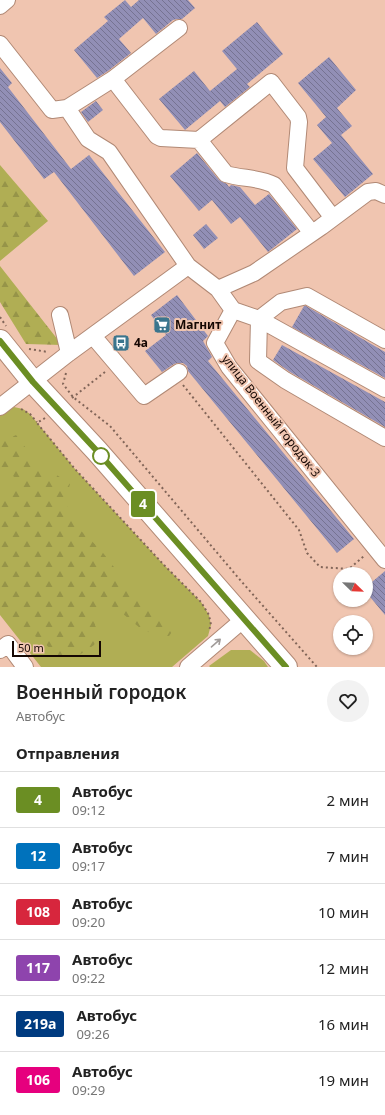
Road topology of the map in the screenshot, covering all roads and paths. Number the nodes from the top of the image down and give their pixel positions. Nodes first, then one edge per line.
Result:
1 (7, 0) edge
2 (0, 6) edge
3 (179, 28) dead end
4 (0, 44) edge
5 (113, 79) junction
6 (67, 108) junction
7 (199, 140) junction
8 (385, 195) edge
9 (333, 218) junction
10 (312, 233) junction
11 (188, 266) junction
12 (218, 289) junction
13 (232, 310) junction
14 (60, 315) dead end
15 (259, 319) junction
16 (92, 336) junction
17 (385, 340) edge
18 (0, 341) edge
19 (69, 353) junction
20 (116, 364) junction
21 (177, 373) joint
22 (33, 382) junction
23 (385, 389) edge
24 (66, 404) junction
25 (0, 407) edge
26 (18, 408) dead end
27 (37, 423) junction
28 (385, 438) edge
29 (375, 547) junction
30 (385, 560) edge
31 (244, 618) junction
32 (208, 636) dead end
33 (0, 650) edge
34 (26, 667) edge
35 (188, 667) edge
36 (286, 667) edge
37 (317, 667) edge

1 - 2 street
3 - 5 street
4 - 6 street
5 - 6 street
5 - 7 street
6 - 11 street
7 - 9 street
7 - 10 street
8 - 9 street
9 - 10 street
10 - 12 street
11 - 12 street
11 - 16 street
12 - 13 street
13 - 15 street
13 - 29 street, улица Военный городок-3
14 - 19 street
15 - 17 street
15 - 23 street
15 - 28 street
16 - 19 street
16 - 20 street
18 - 22 highway
19 - 22 street
20 - 21 street
20 - 24 path
21 - 29 path
22 - 24 highway
22 - 25 street
24 - 27 path
24 - 31 highway
24 - 37 path
26 - 27 path
27 - 32 path
29 - 30 street, улица Военный городок-3
35 -> 31 street
31 - 36 highway
33 - 34 street

